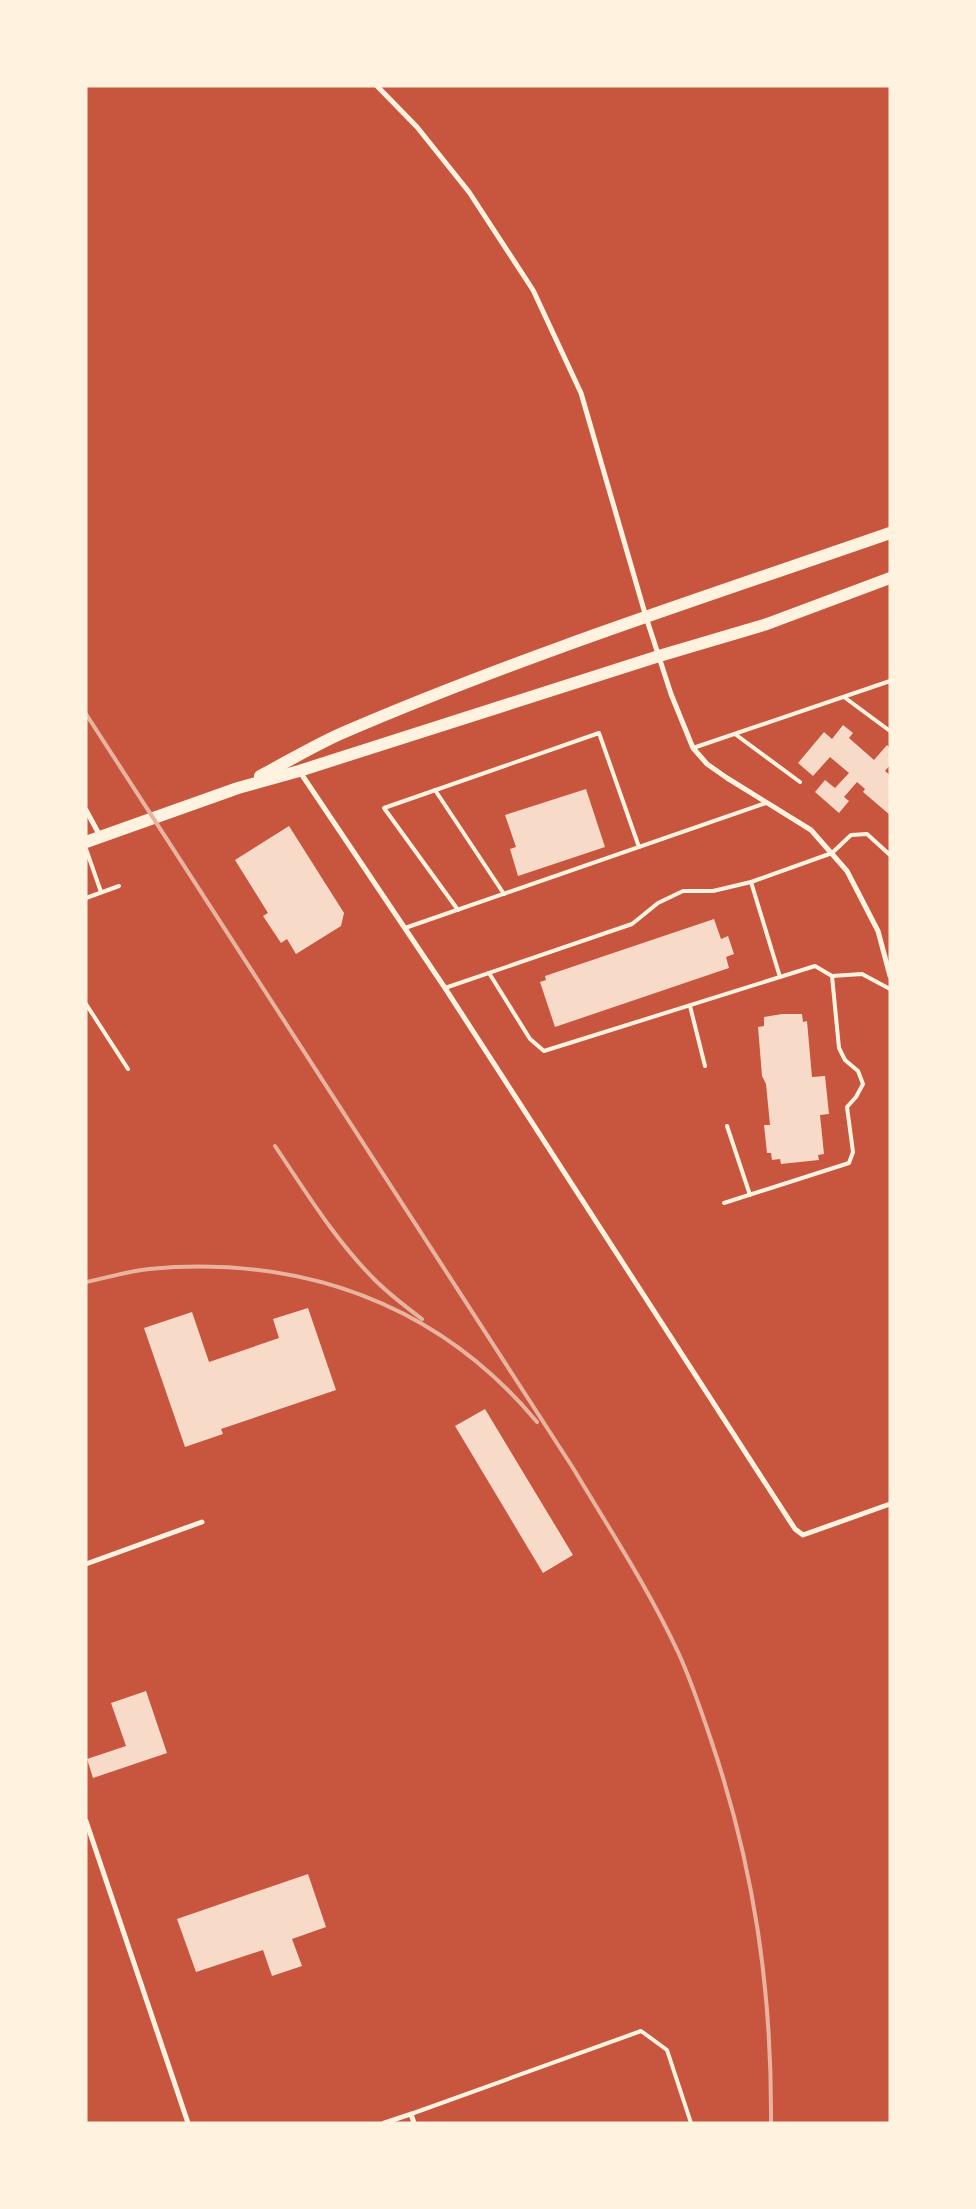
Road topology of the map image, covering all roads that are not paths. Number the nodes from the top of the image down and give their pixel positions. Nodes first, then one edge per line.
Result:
1 (377, 86) edge
2 (890, 533) edge
3 (890, 578) edge
4 (646, 617) junction
5 (659, 656) junction
6 (890, 682) edge
7 (844, 697) junction
8 (890, 731) edge
9 (735, 734) junction
10 (693, 748) junction
11 (291, 760) junction
12 (299, 770) junction
13 (800, 782) dead end
14 (238, 788) junction
15 (435, 790) junction
16 (768, 802) junction
17 (86, 810) edge
18 (101, 836) junction
19 (86, 842) edge
20 (639, 847) junction
21 (86, 849) edge
22 (832, 853) junction
23 (890, 854) edge
24 (751, 882) junction
25 (119, 886) dead end
26 (101, 892) junction
27 (504, 894) junction
28 (86, 898) edge
29 (458, 910) junction
30 (405, 928) junction
31 (490, 973) junction
32 (780, 976) junction
33 (832, 976) junction
34 (890, 976) edge
35 (445, 988) junction
36 (890, 989) edge
37 (86, 1004) edge
38 (690, 1006) junction
39 (705, 1066) dead end
40 (128, 1069) dead end
41 (727, 1126) dead end
42 (750, 1194) junction
43 (724, 1203) dead end
44 (890, 1504) edge
45 (202, 1522) dead end
46 (86, 1564) edge
47 (86, 1820) edge
48 (411, 2114) junction
49 (188, 2123) edge
50 (384, 2123) edge
51 (414, 2123) edge
52 (692, 2123) edge

1 - 4 street
2 - 4 main road
3 - 5 main road
4 - 5 street
4 - 11 main road
5 - 10 street
5 - 12 main road
6 - 7 lane
7 - 8 lane
7 - 9 lane
9 - 10 lane
9 - 13 lane
10 - 16 street
11 - 12 street
11 - 14 main road
12 - 14 main road
12 - 30 street
14 - 18 main road
15 - 20 lane
15 - 27 lane
15 - 29 lane
16 - 20 lane
16 - 22 street
17 - 18 street
18 - 19 main road
20 - 27 lane
21 - 26 lane
22 - 23 lane
22 - 24 lane
22 - 34 street
24 - 31 lane
24 - 32 lane
25 - 26 lane
26 - 28 lane
27 - 29 lane
29 - 30 lane
30 - 35 street
31 - 35 lane
31 - 38 lane
32 - 33 lane
32 - 38 lane
33 - 36 lane
33 - 42 lane
35 - 44 street
37 - 40 lane
38 - 39 lane
41 - 42 lane
42 - 43 lane
45 - 46 street
47 - 49 street
48 - 50 street
48 - 51 street
48 - 52 lane

